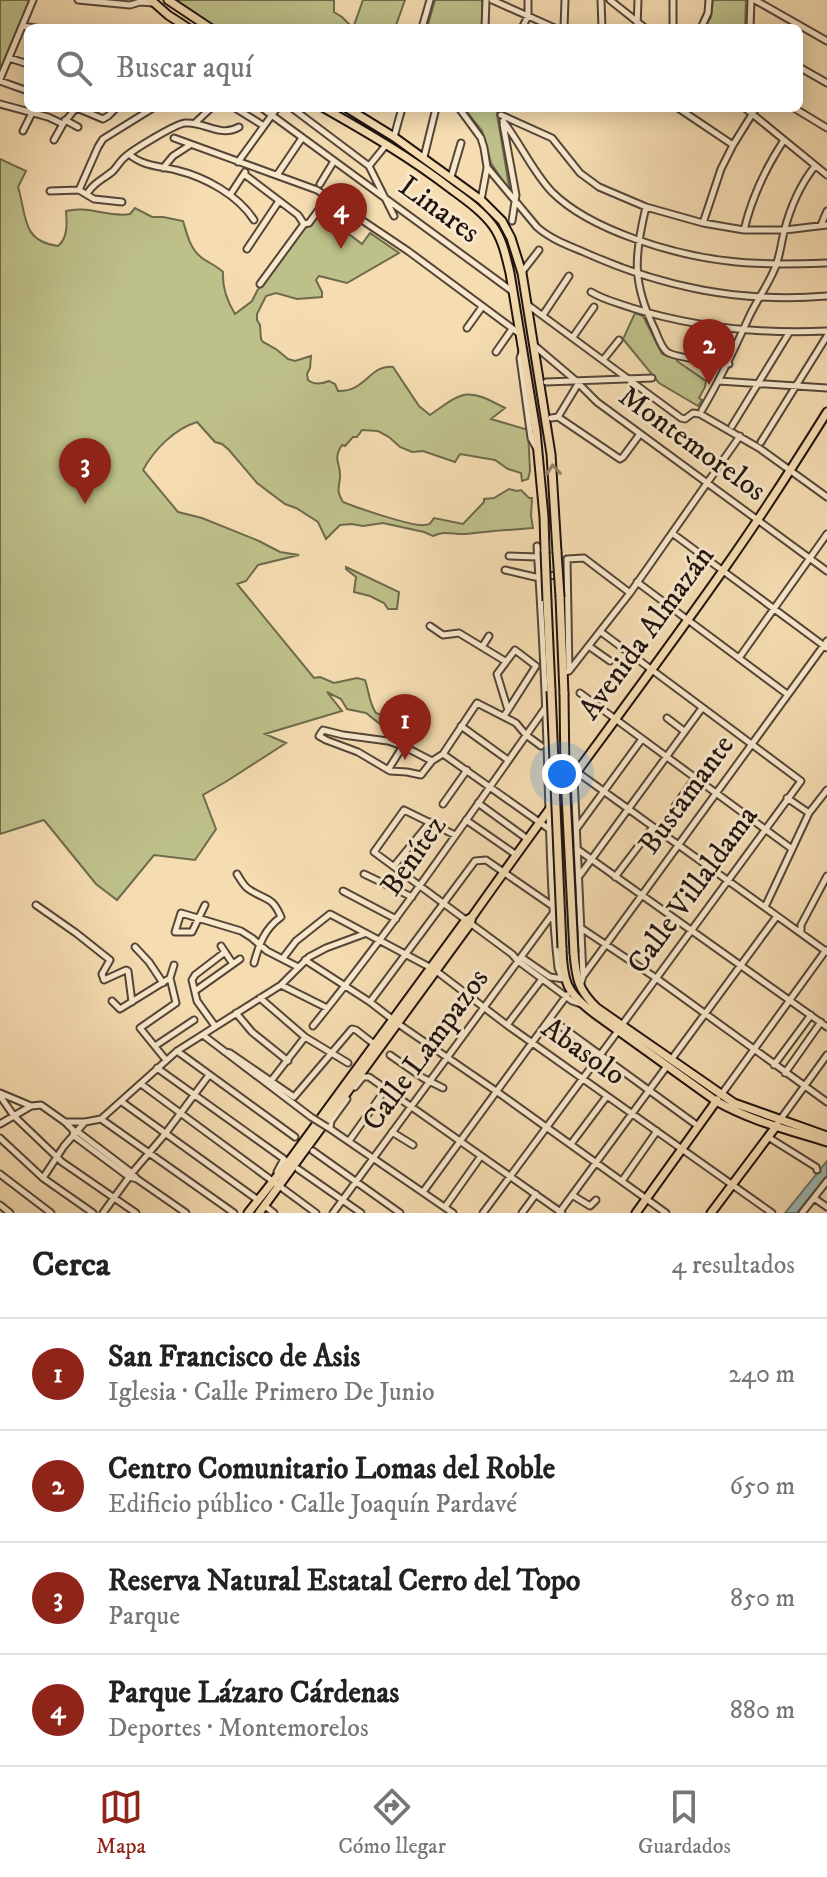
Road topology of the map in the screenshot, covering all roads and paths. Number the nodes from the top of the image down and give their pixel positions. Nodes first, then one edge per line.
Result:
1 (33, 0) edge
2 (78, 0) edge
3 (168, 0) edge
4 (430, 0) edge
5 (489, 0) edge
6 (528, 0) edge
7 (565, 0) edge
8 (601, 0) edge
9 (610, 0) edge
10 (638, 0) edge
11 (673, 0) edge
12 (709, 0) edge
13 (753, 0) edge
14 (139, 1) edge
15 (153, 2) edge
16 (528, 16) junction
17 (183, 24) edge
18 (203, 24) edge
19 (423, 24) edge
20 (486, 24) edge
21 (524, 24) edge
22 (546, 24) edge
23 (564, 24) edge
24 (602, 24) edge
25 (636, 24) edge
26 (637, 24) edge
27 (673, 24) edge
28 (703, 24) edge
29 (750, 24) edge
30 (796, 24) edge
31 (22, 26) joint
32 (803, 28) edge
33 (827, 41) edge
34 (9, 58) junction
35 (24, 63) edge
36 (803, 69) edge
37 (0, 80) edge
38 (827, 83) edge
39 (24, 89) edge
40 (0, 104) edge
41 (24, 111) edge
42 (28, 112) edge
43 (73, 112) edge
44 (86, 112) edge
45 (112, 112) edge
46 (147, 112) edge
47 (207, 112) edge
48 (241, 112) edge
49 (268, 112) edge
50 (274, 112) edge
51 (297, 112) edge
52 (331, 112) edge
53 (353, 112) edge
54 (401, 112) edge
55 (435, 112) edge
56 (462, 112) edge
57 (684, 112) edge
58 (753, 112) edge
59 (755, 112) edge
60 (801, 112) edge
61 (32, 113) junction
62 (272, 115) junction
63 (501, 115) edge
64 (64, 122) junction
65 (195, 123) junction
66 (264, 126) junction
67 (78, 127) dead end
68 (239, 127) dead end
69 (827, 128) edge
70 (23, 131) dead end
71 (394, 137) junction
72 (174, 138) dead end
73 (302, 138) junction
74 (54, 140) dead end
75 (784, 140) junction
76 (461, 143) dead end
77 (387, 144) junction
78 (191, 145) junction
79 (733, 145) junction
80 (520, 148) junction
81 (508, 152) junction
82 (129, 154) junction
83 (424, 157) junction
84 (334, 161) junction
85 (238, 162) junction
86 (248, 166) junction
87 (369, 166) junction
88 (815, 166) junction
89 (487, 167) junction
90 (163, 168) junction
91 (244, 174) junction
92 (277, 175) junction
93 (827, 175) edge
94 (451, 177) junction
95 (320, 184) dead end
96 (79, 190) junction
97 (50, 191) dead end
98 (89, 191) dead end
99 (230, 195) junction
100 (328, 197) junction
101 (387, 200) junction
102 (516, 200) junction
103 (279, 201) junction
104 (122, 202) dead end
105 (478, 203) junction
106 (646, 207) junction
107 (827, 211) edge
108 (394, 216) dead end
109 (254, 220) dead end
110 (512, 221) dead end
111 (703, 223) junction
112 (304, 224) junction
113 (824, 226) edge
114 (744, 230) junction
115 (785, 230) junction
116 (638, 239) junction
117 (247, 249) dead end
118 (539, 250) dead end
119 (827, 263) edge
120 (777, 264) junction
121 (522, 273) junction
122 (637, 275) junction
123 (569, 276) dead end
124 (260, 284) dead end
125 (513, 291) junction
126 (591, 292) dead end
127 (827, 296) edge
128 (760, 298) junction
129 (527, 305) junction
130 (482, 307) junction
131 (594, 307) dead end
132 (646, 312) junction
133 (542, 315) junction
134 (467, 328) dead end
135 (512, 329) junction
136 (744, 331) junction
137 (789, 332) junction
138 (521, 334) junction
139 (827, 334) edge
140 (573, 337) junction
141 (619, 340) dead end
142 (535, 346) junction
143 (523, 348) junction
144 (496, 352) dead end
145 (603, 360) junction
146 (729, 364) junction
147 (652, 378) dead end
148 (598, 379) junction
149 (628, 379) junction
150 (719, 381) junction
151 (546, 382) dead end
152 (576, 382) junction
153 (757, 384) junction
154 (515, 385) dead end
155 (524, 386) junction
156 (796, 387) junction
157 (827, 388) edge
158 (586, 392) junction
159 (702, 410) dead end
160 (826, 417) edge
161 (732, 426) dead end
162 (640, 434) junction
163 (740, 436) junction
164 (761, 442) dead end
165 (538, 451) junction
166 (790, 470) junction
167 (707, 483) junction
168 (827, 497) edge
169 (556, 516) junction
170 (544, 517) junction
171 (758, 519) junction
172 (672, 533) junction
173 (827, 534) edge
174 (540, 551) junction
175 (509, 556) dead end
176 (810, 559) junction
177 (505, 570) dead end
178 (723, 570) junction
179 (827, 571) edge
180 (567, 574) junction
181 (539, 577) junction
182 (637, 582) junction
183 (630, 593) junction
184 (774, 608) junction
185 (688, 619) junction
186 (430, 626) dead end
187 (562, 630) junction
188 (548, 631) junction
189 (601, 632) junction
190 (489, 636) dead end
191 (826, 645) edge
192 (482, 647) junction
193 (590, 647) junction
194 (546, 648) junction
195 (739, 658) junction
196 (505, 661) junction
197 (610, 661) dead end
198 (651, 670) junction
199 (566, 672) junction
200 (580, 693) dead end
201 (787, 694) junction
202 (546, 707) junction
203 (702, 708) junction
204 (506, 713) junction
205 (667, 718) dead end
206 (615, 719) junction
207 (461, 726) junction
208 (684, 731) junction
209 (526, 735) junction
210 (642, 739) junction
211 (752, 745) junction
212 (403, 746) junction
213 (541, 746) dead end
214 (443, 754) junction
215 (666, 757) junction
216 (508, 760) junction
217 (432, 761) junction
218 (388, 770) junction
219 (467, 770) junction
220 (575, 774) junction
221 (695, 778) junction
222 (490, 786) junction
223 (827, 790) edge
224 (604, 792) junction
225 (715, 793) junction
226 (787, 798) junction
227 (478, 803) junction
228 (443, 804) dead end
229 (575, 804) junction
230 (675, 806) dead end
231 (549, 808) junction
232 (627, 809) junction
233 (809, 813) junction
234 (466, 820) junction
235 (549, 820) junction
236 (539, 821) junction
237 (430, 822) junction
238 (653, 827) junction
239 (577, 828) junction
240 (549, 829) junction
241 (764, 829) junction
242 (455, 835) junction
243 (526, 838) junction
244 (678, 846) junction
245 (577, 849) junction
246 (792, 849) junction
247 (515, 854) junction
248 (591, 859) junction
249 (394, 866) junction
250 (503, 872) junction
251 (237, 874) dead end
252 (364, 874) dead end
253 (827, 876) edge
254 (578, 877) junction
255 (615, 877) junction
256 (727, 880) junction
257 (420, 886) junction
258 (343, 891) dead end
259 (641, 894) junction
260 (412, 897) junction
261 (443, 904) junction
262 (36, 905) dead end
263 (205, 905) dead end
264 (765, 907) junction
265 (554, 909) junction
266 (777, 916) junction
267 (199, 918) junction
268 (396, 919) junction
269 (469, 921) junction
270 (581, 928) junction
271 (691, 929) junction
272 (365, 933) junction
273 (801, 933) junction
274 (380, 940) junction
275 (259, 944) junction
276 (606, 945) junction
277 (221, 946) dead end
278 (135, 947) dead end
279 (827, 950) edge
280 (225, 952) junction
281 (405, 954) junction
282 (283, 958) junction
283 (240, 959) dead end
284 (519, 959) junction
285 (305, 960) junction
286 (254, 963) dead end
287 (233, 964) junction
288 (174, 965) dead end
289 (740, 965) junction
290 (298, 967) junction
291 (432, 969) junction
292 (583, 976) junction
293 (170, 978) junction
294 (656, 978) junction
295 (542, 979) junction
296 (565, 979) junction
297 (163, 983) junction
298 (281, 985) junction
299 (345, 987) junction
300 (580, 987) junction
301 (195, 991) junction
302 (568, 994) junction
303 (260, 998) junction
304 (791, 1000) junction
305 (112, 1001) dead end
306 (132, 1002) junction
307 (370, 1002) junction
308 (483, 1006) junction
309 (327, 1008) junction
310 (236, 1013) junction
311 (704, 1015) junction
312 (811, 1015) junction
313 (551, 1019) junction
314 (194, 1020) dead end
315 (394, 1021) junction
316 (821, 1022) junction
317 (507, 1025) junction
318 (215, 1026) junction
319 (313, 1026) dead end
320 (827, 1027) edge
321 (620, 1028) junction
322 (203, 1035) junction
323 (305, 1037) junction
324 (533, 1043) junction
325 (374, 1044) junction
326 (155, 1046) junction
327 (754, 1050) junction
328 (177, 1051) junction
329 (225, 1052) junction
330 (332, 1053) junction
331 (375, 1054) junction
332 (390, 1055) dead end
333 (599, 1055) junction
334 (827, 1055) edge
335 (447, 1057) junction
336 (166, 1060) junction
337 (288, 1061) junction
338 (348, 1063) dead end
339 (669, 1063) junction
340 (774, 1065) junction
341 (157, 1068) junction
342 (785, 1073) junction
343 (209, 1075) junction
344 (367, 1077) junction
345 (582, 1077) junction
346 (271, 1081) junction
347 (430, 1081) junction
348 (141, 1084) junction
349 (805, 1085) junction
350 (443, 1088) dead end
351 (385, 1090) junction
352 (496, 1091) junction
353 (649, 1091) junction
354 (0, 1095) edge
355 (194, 1095) junction
356 (607, 1096) junction
357 (718, 1098) junction
358 (122, 1102) junction
359 (827, 1102) edge
360 (31, 1106) junction
361 (410, 1107) junction
362 (180, 1114) junction
363 (632, 1114) junction
364 (14, 1116) junction
365 (101, 1119) junction
366 (65, 1122) junction
367 (85, 1122) junction
368 (778, 1123) junction
369 (0, 1124) edge
370 (546, 1126) junction
371 (698, 1126) junction
372 (328, 1128) junction
373 (657, 1131) junction
374 (392, 1132) junction
375 (75, 1133) junction
376 (165, 1134) junction
377 (827, 1136) edge
378 (295, 1137) dead end
379 (768, 1137) junction
380 (0, 1138) edge
381 (349, 1141) junction
382 (460, 1142) junction
383 (827, 1142) edge
384 (571, 1144) junction
385 (413, 1145) dead end
386 (681, 1149) junction
387 (313, 1151) dead end
388 (149, 1152) junction
389 (481, 1156) junction
390 (57, 1158) junction
391 (374, 1158) junction
392 (596, 1163) junction
393 (298, 1169) dead end
394 (817, 1170) dead end
395 (0, 1174) edge
396 (133, 1176) junction
397 (509, 1177) junction
398 (43, 1178) junction
399 (356, 1181) junction
400 (622, 1181) junction
401 (827, 1181) edge
402 (275, 1182) junction
403 (732, 1184) junction
404 (423, 1192) junction
405 (536, 1194) junction
406 (572, 1195) junction
407 (114, 1198) junction
408 (814, 1198) junction
409 (646, 1199) junction
410 (342, 1200) junction
411 (596, 1200) dead end
412 (0, 1205) edge
413 (261, 1206) edge
414 (445, 1207) junction
415 (827, 1207) edge
416 (10, 1213) edge
417 (51, 1213) edge
418 (93, 1213) edge
419 (103, 1213) edge
420 (136, 1213) edge
421 (186, 1213) edge
422 (234, 1213) edge
423 (248, 1213) edge
424 (274, 1213) edge
425 (316, 1213) edge
426 (333, 1213) edge
427 (361, 1213) edge
428 (400, 1213) edge
429 (453, 1213) edge
430 (483, 1213) edge
431 (522, 1213) edge
432 (560, 1213) edge
433 (636, 1213) edge
434 (666, 1213) edge
435 (711, 1213) edge
436 (772, 1213) edge
437 (802, 1213) edge

1 - 31 street
2 - 14 street
3 - 18 main road
4 - 19 street
5 - 16 street
5 - 20 street
6 - 16 street
7 - 23 street
8 - 24 street
9 - 25 street
10 - 26 street
11 - 27 street
12 - 28 street
13 - 29 street
13 - 30 street
14 - 15 street
15 - 17 main road
16 - 21 street
16 - 22 street
31 - 34 street
32 - 33 street
34 - 35 street
34 - 37 street
36 - 38 street
37 - 39 street
40 - 41 street
42 - 61 street
43 - 64 street
44 - 45 street
46 - 96 street
47 - 65 street
48 - 66 street
49 - 62 street, Linares
50 - 62 street
51 - 87 street
52 - 77 main road
53 - 71 main road
54 - 71 street
55 - 83 street
56 - 89 street
57 - 79 street
58 - 79 street
59 - 75 street
60 - 69 street
61 - 64 street
61 - 70 street
62 - 66 street
62 - 73 street, Linares
63 - 80 street
63 - 81 street
63 - 106 street
64 - 67 street
64 - 74 street
65 - 68 street
65 - 82 street
66 - 85 street
71 - 83 main road
72 - 78 street
73 - 84 street, Linares
73 - 92 street
75 - 88 street
75 - 114 street
76 - 94 street
77 - 87 street
77 - 105 main road
78 - 85 street
78 - 90 street
79 - 111 street
80 - 81 street
80 - 116 street
81 - 102 street
82 - 90 street
82 - 98 street
83 - 94 main road
84 - 95 street
84 - 101 street, Linares
85 - 86 street
86 - 91 street
86 - 92 street
87 - 101 street
88 - 93 street
88 - 115 street
89 - 102 street
89 - 105 street
90 - 99 street
91 - 99 street
91 - 103 street
92 - 100 street
94 - 105 main road
96 - 97 street
96 - 104 street
99 - 109 street
100 - 112 street
100 - 130 street
101 - 108 street
101 - 125 street, Linares
102 - 110 street
102 - 122 street
103 - 112 street
103 - 117 street
105 - 121 main road
105 - 125 main road
106 - 111 street
106 - 116 street
107 - 113 street
111 - 114 street
112 - 124 street
113 - 115 street
114 - 115 street
115 - 120 street
116 - 120 street
116 - 122 street
118 - 121 street
119 - 120 street
120 - 128 street
121 - 129 main road
122 - 128 street
122 - 132 street
123 - 133 street
125 - 138 main road
126 - 132 street
127 - 128 street
128 - 136 street
129 - 133 street
129 - 142 main road
130 - 134 street
130 - 135 street
131 - 140 street
132 - 136 street
132 - 146 street
133 - 140 street
135 - 138 street
135 - 144 street
136 - 137 street
136 - 146 street
137 - 139 street
137 - 153 street
138 - 143 main road
139 - 156 street
140 - 145 street
141 - 145 street
142 - 152 street, Montemorelos
169 -> 142 main road
143 - 155 street
143 - 165 main road
145 - 149 street
146 - 150 street
147 - 149 street
148 - 149 street
148 - 152 street
148 - 158 street
149 - 163 street
150 - 153 street
150 - 159 street
151 - 152 street
152 - 158 street, Montemorelos
152 - 162 street
153 - 156 street
153 - 161 street
154 - 155 street
155 - 165 street
156 - 157 street
156 - 164 street
158 - 162 street, Montemorelos
160 - 166 main road, Avenida Almazán
162 - 167 street, Montemorelos
163 - 166 street
163 - 167 street
165 - 170 main road
166 - 168 street
166 - 171 main road, Avenida Almazán
167 - 171 street, Montemorelos
167 - 172 street
169 - 170 main road
169 - 187 main road, bridge
170 - 174 main road
171 - 176 street, Montemorelos
171 - 178 main road, Avenida Almazán
172 - 178 street
172 - 182 street
173 - 176 street
174 - 175 street
174 - 181 street
174 - 188 main road, bridge
176 - 179 street, Montemorelos
176 - 184 street
177 - 181 street
178 - 184 street
178 - 185 main road, Avenida Almazán
180 - 181 street
180 - 183 street
180 - 199 street
181 - 194 street
182 - 183 street
182 - 185 street
183 - 189 street
184 - 191 street
184 - 195 street
185 - 195 street
185 - 198 main road, Avenida Almazán
186 - 192 street
187 - 188 main road
187 - 199 main road
188 - 194 main road
189 - 193 street
189 - 198 street
190 - 192 street
191 - 201 street, Bustamante
192 - 196 street
193 - 197 street
193 - 199 street
194 - 202 street
194 - 296 main road, bridge
195 - 201 street
196 - 204 street
196 - 204 street
198 - 203 street
198 - 206 main road, Avenida Almazán
199 - 300 main road, bridge
200 - 206 street
201 - 211 street, Bustamante
202 - 209 street, Benítez
202 - 231 street
203 - 208 street
203 - 211 street
204 - 207 street
204 - 209 street
205 - 208 street
206 - 210 street
206 - 220 main road, Avenida Almazán
207 - 214 street
207 - 216 street
208 - 215 street
209 - 213 street
209 - 216 street, Benítez
210 - 215 street
210 - 224 street
211 - 225 street, Bustamante
211 - 226 street, Calle Villaldama
212 - 217 street
212 - 218 street
212 - 218 street
214 - 217 street
214 - 219 street
215 - 221 street
215 - 232 street
216 - 222 street, Benítez
217 - 218 street
219 - 222 street
219 - 228 street
220 - 224 street
220 - 229 street
220 - 231 main road, Avenida Almazán
221 - 225 street
221 - 230 street
222 - 227 street, Benítez
222 - 236 street
223 - 233 street
224 - 232 street
224 - 239 street
225 - 241 street
225 - 244 street, Bustamante
226 - 233 street
226 - 241 street, Calle Villaldama
227 - 234 street, Benítez
227 - 243 street
229 - 235 street
229 - 239 street
231 - 235 street
231 - 236 main road, Avenida Almazán
232 - 238 street
232 - 248 street
233 - 246 street
234 - 242 street, Benítez
234 - 247 street
235 - 240 street
236 - 240 street
236 - 243 main road, Avenida Almazán
237 - 242 street
237 - 249 street
237 - 249 street
238 - 244 street
238 - 255 street
239 - 245 street
240 - 265 street
241 - 246 street
241 - 256 street, Calle Villaldama
242 - 257 street, Benítez
243 - 247 main road, Avenida Almazán
244 - 256 street
244 - 259 street, Bustamante
245 - 248 street
245 - 254 street
246 - 264 street
247 - 250 main road, Avenida Almazán
248 - 254 street
248 - 255 street
249 - 257 street
250 - 261 street
250 - 265 street
250 - 269 main road, Avenida Almazán
251 - 275 street
252 - 260 street
253 - 273 street
254 - 270 street
255 - 259 street
256 - 264 street
256 - 271 street, Calle Villaldama
257 - 260 street, Benítez
257 - 261 street
258 - 268 street
259 - 271 street
259 - 276 street, Bustamante
260 - 268 street, Benítez
261 - 269 street
261 - 281 street
262 - 306 street
263 - 267 street
264 - 266 street
265 - 284 street, Calle Lampazos
265 - 296 street
266 - 273 street
266 - 289 street
267 - 267 street
267 - 275 street
268 - 274 street, Benítez
269 - 284 street
269 - 291 main road, Avenida Almazán
270 - 276 street
270 - 292 street
271 - 289 street
271 - 294 street, Calle Villaldama
272 - 274 street, Abasolo
272 - 282 street, Abasolo
272 - 285 street
273 - 279 street
274 - 281 street, Abasolo
274 - 299 street, Benítez
275 - 282 street
275 - 286 street
276 - 292 street, Bustamante
276 - 294 street
277 - 280 street
278 - 297 street
279 - 304 street
280 - 287 street
280 - 301 street
281 - 291 street, Abasolo
281 - 307 street
282 - 290 street
283 - 287 street
284 - 295 street
284 - 296 street
284 - 308 street, Calle Lampazos
285 - 290 street
285 - 299 street
287 - 301 street
288 - 293 street
289 - 304 street
289 - 311 street
290 - 298 street
291 - 308 street, Abasolo
291 - 315 main road, Avenida Almazán
292 - 300 street
293 - 297 street
293 - 326 street
294 - 311 street
294 - 321 street, Calle Villaldama
295 - 302 street
295 - 317 street
296 - 302 main road
297 - 306 street
298 - 303 street
298 - 309 street
299 - 307 street
299 - 309 street, Benítez
300 - 321 main road
301 - 318 street
302 - 313 street
302 - 321 main road
303 - 310 street
303 - 323 street
304 - 312 street
304 - 327 street
305 - 306 street
307 - 315 street
308 - 317 street, Abasolo
308 - 335 street, Calle Lampazos
309 - 319 street, Benítez
310 - 318 street
310 - 337 street
311 - 327 street
311 - 339 street
312 - 316 street
312 - 340 street
313 - 324 street
313 - 333 street
314 - 326 street
315 - 325 main road, Avenida Almazán
315 - 331 main road, Avenida Almazán
315 - 335 street
316 - 320 street
316 - 342 street
317 - 324 street, Abasolo
318 - 322 street
321 - 333 street, Calle Villaldama
321 - 339 main road
322 - 328 street
322 - 329 street
323 - 330 street
323 - 337 street
324 - 345 street, Abasolo
324 - 352 street
325 - 330 street
325 - 402 main road, Avenida Almazán
326 - 336 street
327 - 340 street
327 - 357 street
328 - 336 street
328 - 343 street
329 - 346 street
329 - 372 street, bridge
330 - 338 street
330 - 346 street
331 - 344 street
331 - 402 main road, Avenida Almazán
332 - 347 street
333 - 345 street, Calle Villaldama
333 - 353 street
334 - 349 street
335 - 347 street, Calle Lampazos
335 - 352 street
336 - 341 street
337 - 346 street
339 - 353 street
339 - 357 main road
340 - 342 street
341 - 348 street
341 - 355 street
342 - 349 street
343 - 355 street
343 - 378 street
344 - 351 street
344 - 372 street
345 - 356 street, Abasolo
345 - 370 street, Calle Villaldama
347 - 350 street
347 - 361 street, Calle Lampazos
348 - 358 street
348 - 362 street
349 - 359 street
349 - 368 street
351 - 361 street
351 - 381 street
352 - 370 street
352 - 382 street
353 - 363 street
353 - 371 street
354 - 360 street
354 - 364 street
355 - 362 street
355 - 402 street
356 - 363 street, Abasolo
356 - 384 street
357 - 368 main road
357 - 371 main road
358 - 365 street
358 - 376 street
360 - 364 street
360 - 366 street
361 - 374 street, Calle Lampazos
361 - 382 street
362 - 376 street
362 - 402 street
363 - 373 street, Abasolo
363 - 392 street
364 - 369 street
364 - 390 street
365 - 367 street
365 - 388 street
366 - 367 street
366 - 375 street
367 - 375 street
368 - 377 main road
368 - 379 main road
368 - 383 main road
370 - 384 street
370 - 397 street, Calle Villaldama
371 - 386 main road
372 - 381 street
373 - 386 street, Abasolo
373 - 400 street
374 - 385 street
374 - 391 street, Calle Lampazos
375 - 390 street
375 - 396 street
376 - 388 street
376 - 413 street
379 - 394 street
379 - 403 main road
380 - 398 street
381 - 391 street
382 - 389 street
382 - 404 street
384 - 392 street
386 - 403 street, Abasolo
386 - 409 main road
387 - 399 street
388 - 396 street
388 - 422 street
389 - 397 street
389 - 414 street
390 - 398 street
390 - 407 street
391 - 399 street, Calle Lampazos
391 - 404 street
392 - 400 street
392 - 406 street
393 - 410 street
395 - 417 street
396 - 407 street
396 - 421 street
397 - 405 street
397 - 430 street, Calle Villaldama
398 - 418 street
399 - 410 street, Calle Lampazos
399 - 428 street
400 - 409 street
401 - 408 street
402 - 413 main road, Avenida Almazán
402 - 425 street
403 - 435 main road
403 - 436 street, Abasolo
404 - 414 street
405 - 431 street
405 - 432 street
406 - 411 street
406 - 432 street
407 - 419 street
407 - 420 street
408 - 415 street
408 - 437 street
409 - 433 main road
409 - 434 street
410 - 426 street, Calle Lampazos
410 - 427 street
412 - 416 street
413 - 423 main road, Avenida Almazán
413 - 424 street
414 - 429 street

